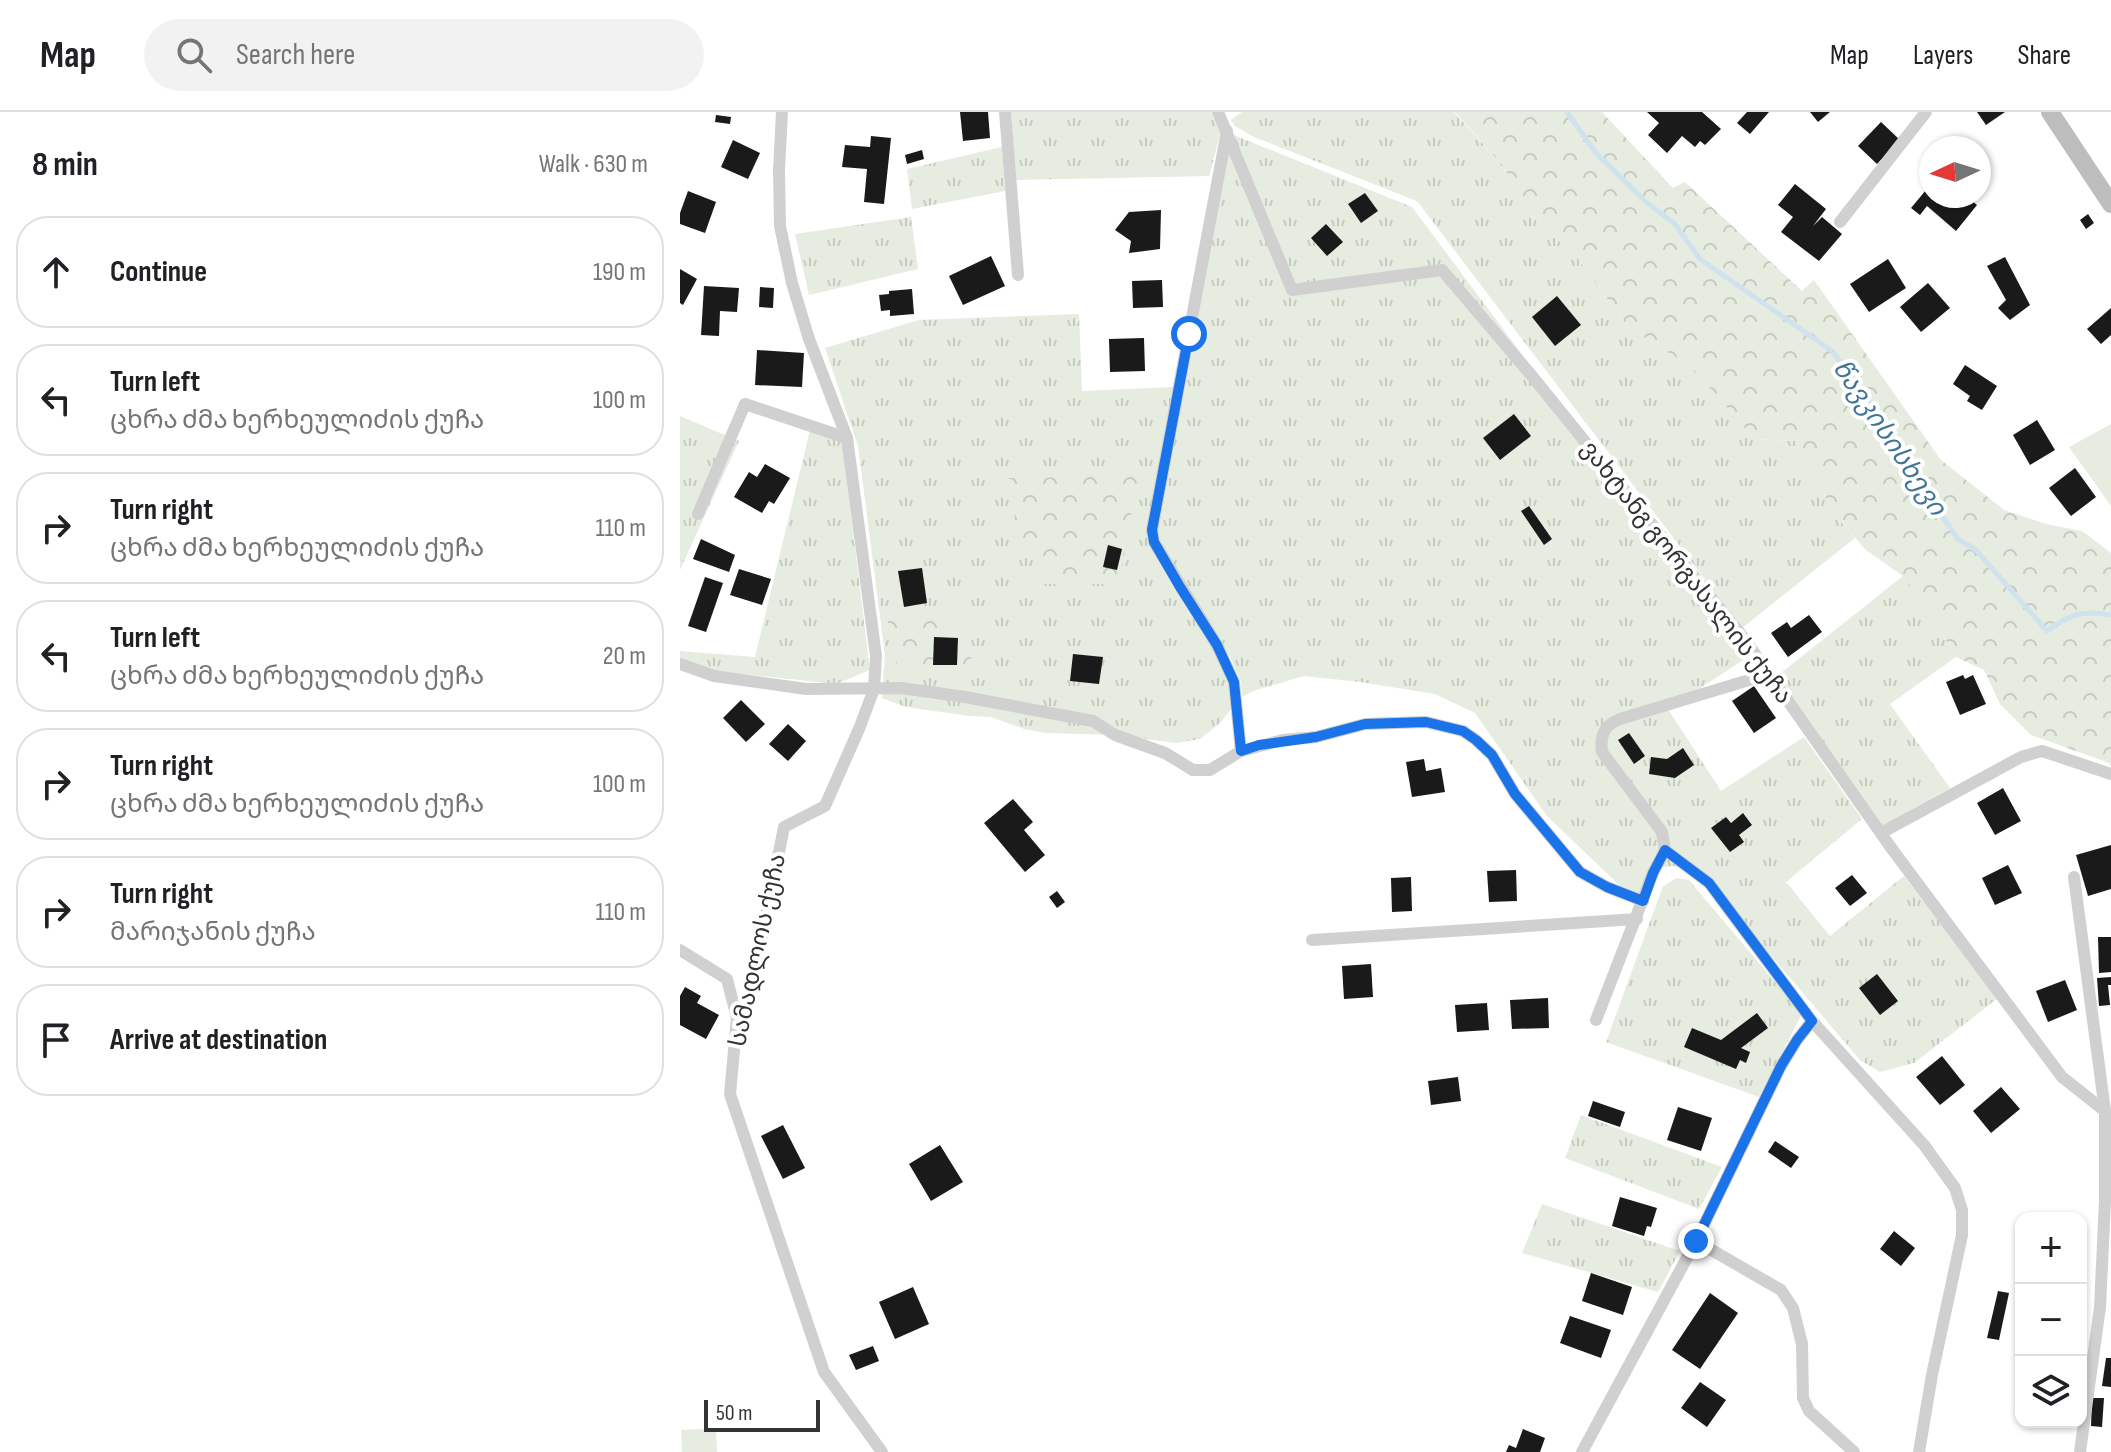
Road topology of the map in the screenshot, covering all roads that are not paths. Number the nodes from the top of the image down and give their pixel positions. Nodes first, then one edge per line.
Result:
1 (782, 112) edge
2 (1005, 112) edge
3 (1218, 112) edge
4 (1926, 112) edge
5 (2050, 112) edge
6 (1227, 131) junction
7 (2111, 204) edge
8 (1840, 222) dead end
9 (1018, 275) dead end
10 (847, 438) junction
11 (698, 514) dead end
12 (680, 664) edge
13 (1769, 674) junction
14 (874, 689) junction
15 (1241, 751) junction
16 (2111, 774) edge
17 (1881, 833) junction
18 (1665, 850) junction
19 (2074, 877) dead end
20 (1643, 901) junction
21 (1637, 919) junction
22 (1312, 940) dead end
23 (680, 950) edge
24 (737, 1018) junction
25 (1596, 1020) dead end
26 (1812, 1021) junction
27 (2105, 1111) junction
28 (1696, 1241) junction
29 (2106, 1308) edge
30 (882, 1452) edge
31 (1582, 1452) edge
32 (1854, 1452) edge
33 (1919, 1452) edge
34 (2080, 1452) edge

1 - 10 street
2 - 9 street
3 - 6 street
4 - 8 street
5 - 7 main road
6 - 13 street, ვახტანგ გორგასალის ქუჩა
6 - 15 street
10 - 11 street
10 - 14 street
12 - 14 street
13 - 17 street, ვახტანგ გორგასალის ქუჩა
13 - 18 street
14 - 15 street
14 - 24 street, სამადლოს ქუჩა
15 - 20 street
16 - 17 street
17 - 27 street, ვახტანგ გორგასალის ქუჩა
18 - 20 street
18 - 26 street
19 - 27 street
20 - 21 street
21 - 22 street
21 - 25 street
23 - 24 street
24 - 30 street, სამადლოს ქუჩა
26 - 28 street
26 - 33 street
27 - 29 street
28 - 31 street
28 - 32 street
29 - 34 street

